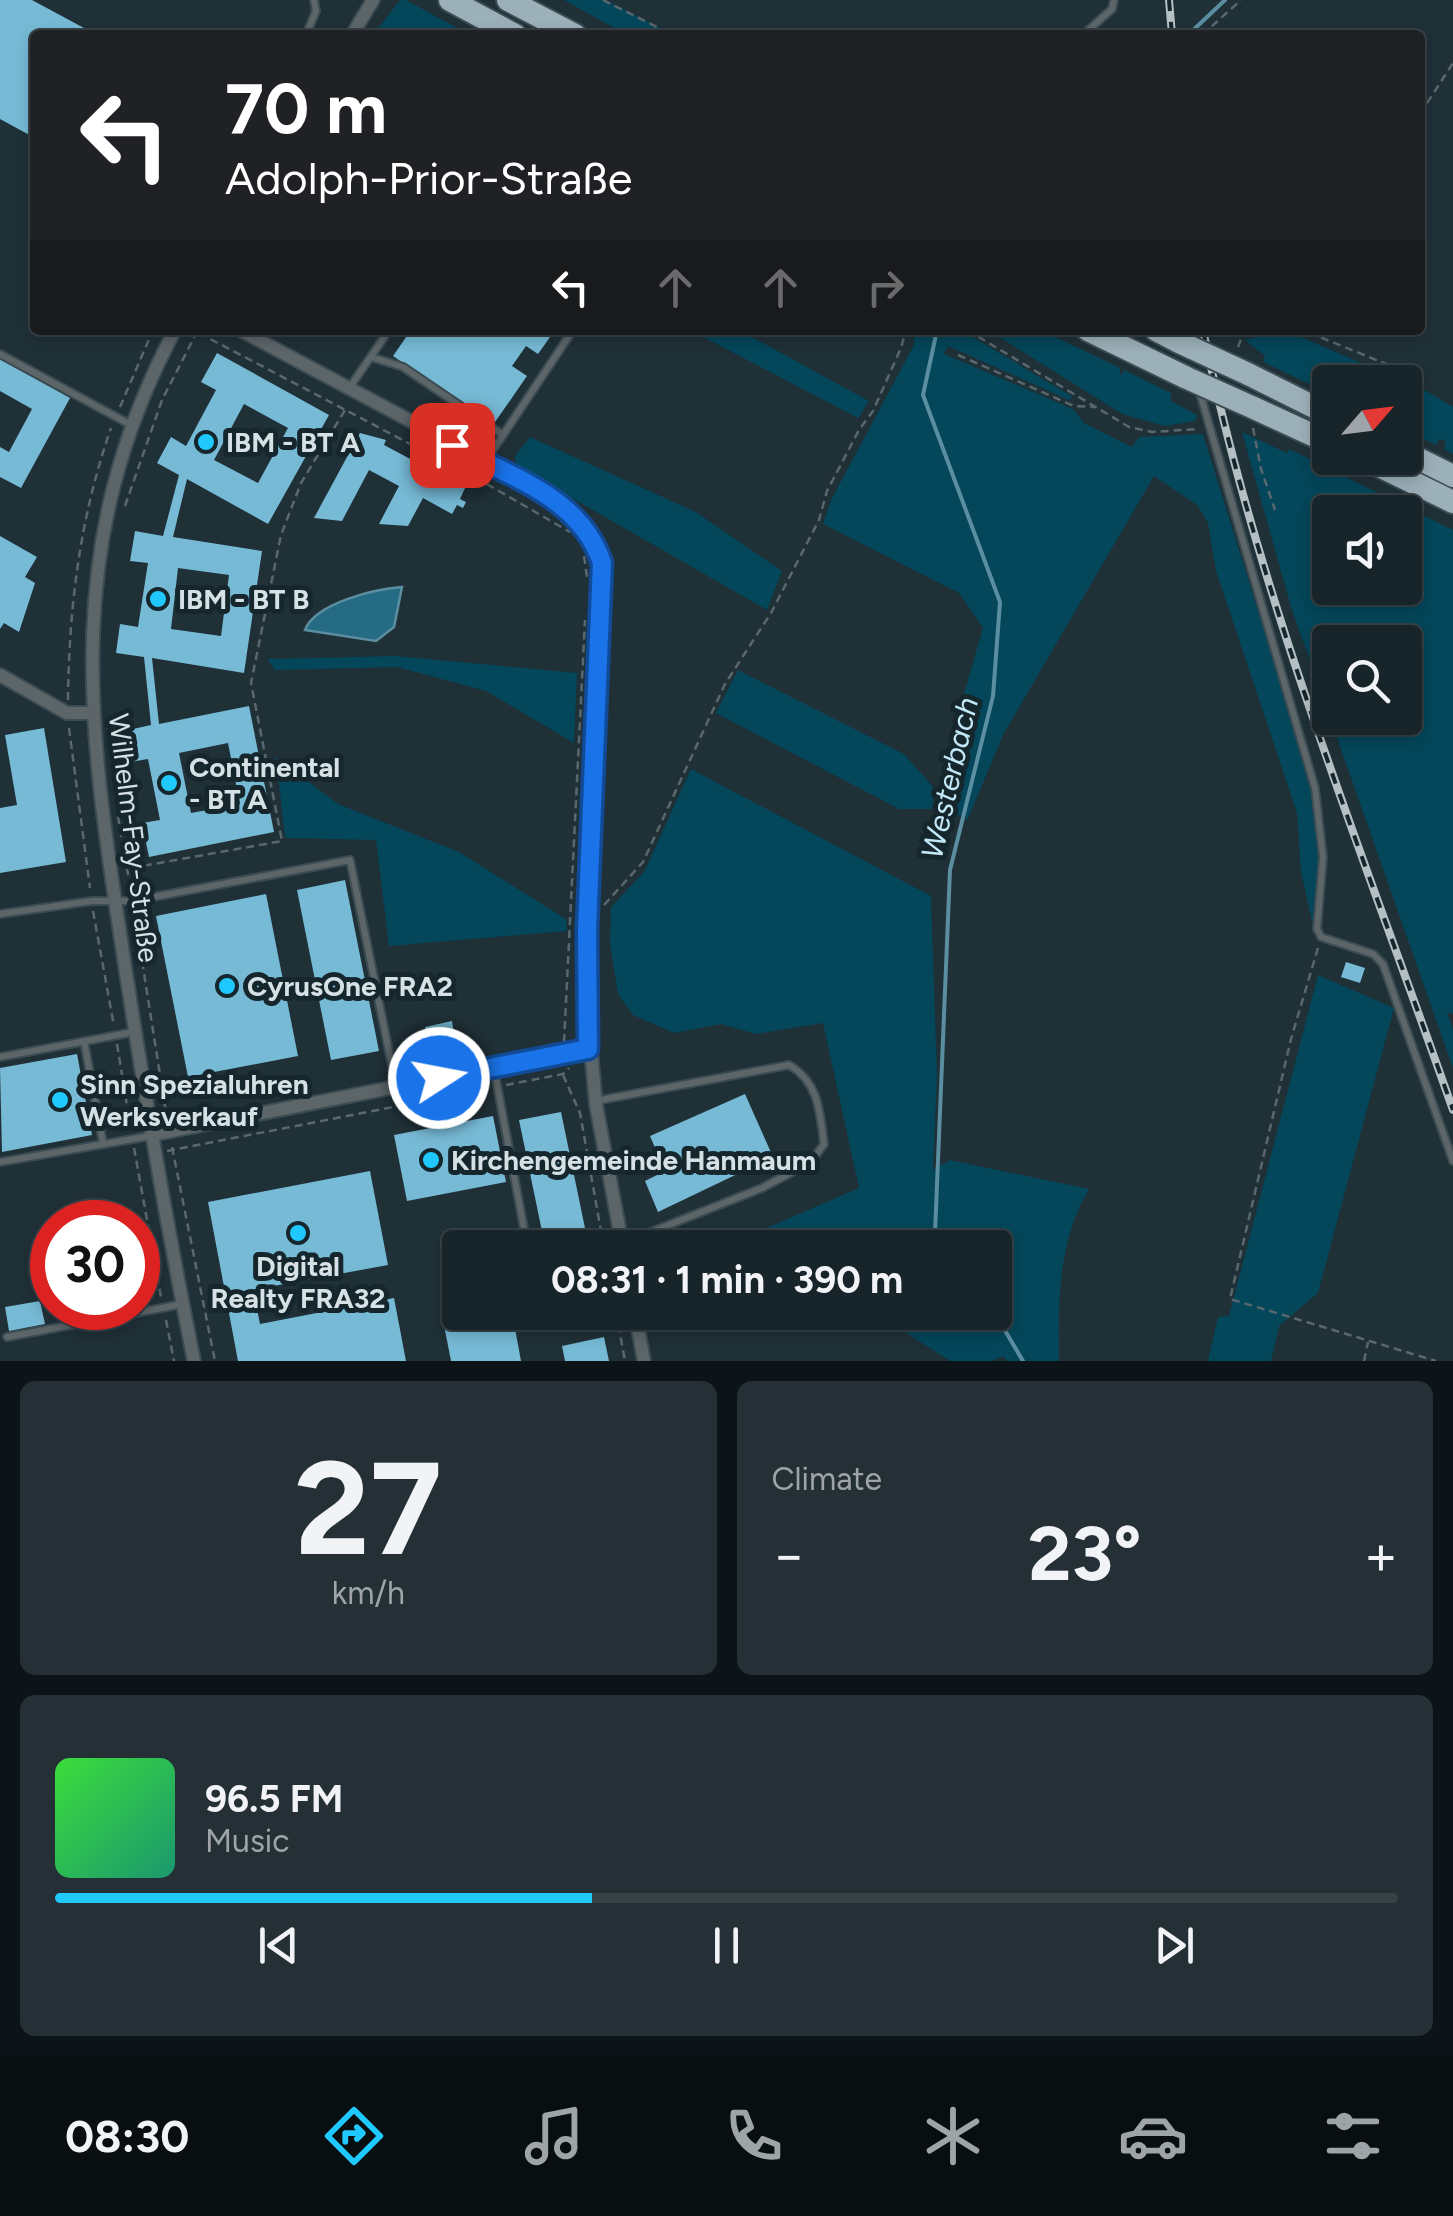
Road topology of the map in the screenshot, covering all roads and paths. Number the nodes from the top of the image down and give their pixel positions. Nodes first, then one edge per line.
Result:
1 (314, 0) edge
2 (450, 0) edge
3 (603, 0) edge
4 (1114, 0) edge
5 (1241, 0) edge
6 (372, 1) edge
7 (511, 2) edge
8 (308, 30) edge
9 (355, 30) edge
10 (506, 30) edge
11 (565, 30) edge
12 (663, 30) edge
13 (1089, 30) edge
14 (1208, 30) edge
15 (1453, 63) edge
16 (1425, 106) edge
17 (173, 335) edge
18 (196, 335) edge
19 (206, 335) edge
20 (249, 335) edge
21 (386, 335) edge
22 (570, 335) edge
23 (905, 335) edge
24 (975, 335) edge
25 (1098, 335) edge
26 (1317, 335) edge
27 (1182, 336) edge
28 (0, 354) edge
29 (958, 355) dead end
30 (371, 357) junction
31 (1423, 379) dead end
32 (353, 390) junction
33 (1312, 406) edge
34 (1097, 408) junction
35 (346, 409) junction
36 (132, 426) junction
37 (1207, 429) junction
38 (1312, 434) edge
39 (503, 436) junction
40 (1422, 460) edge
41 (485, 463) junction
42 (1261, 469) dead end
43 (1398, 475) edge
44 (1453, 476) edge
45 (1453, 502) edge
46 (1275, 510) dead end
47 (122, 514) dead end
48 (576, 536) dead end
49 (580, 547) dead end
50 (588, 585) dead end
51 (585, 618) dead end
52 (0, 675) edge
53 (91, 713) junction
54 (118, 812) dead end
55 (128, 869) junction
56 (114, 899) junction
57 (132, 900) junction
58 (0, 914) edge
59 (587, 929) junction
60 (1321, 936) junction
61 (135, 1032) junction
62 (84, 1041) junction
63 (588, 1049) junction
64 (566, 1054) junction
65 (0, 1057) edge
66 (494, 1067) junction
67 (562, 1074) junction
68 (426, 1080) junction
69 (396, 1086) junction
70 (497, 1087) junction
71 (429, 1100) junction
72 (595, 1101) junction
73 (432, 1123) dead end
74 (169, 1132) junction
75 (151, 1135) junction
76 (103, 1143) junction
77 (172, 1150) junction
78 (154, 1153) junction
79 (1453, 1161) edge
80 (0, 1162) edge
81 (524, 1230) edge
82 (601, 1230) edge
83 (619, 1230) edge
84 (661, 1230) edge
85 (182, 1304) junction
86 (619, 1330) edge
87 (638, 1330) edge
88 (7, 1337) dead end
89 (1369, 1341) junction
90 (194, 1361) edge
91 (215, 1361) edge
92 (625, 1361) edge
93 (644, 1361) edge
94 (1364, 1361) edge
95 (1436, 1361) edge

1 - 8 lane
2 - 10 highway
3 - 12 path
4 - 13 lane
5 - 14 path
6 - 9 street
7 - 11 highway
15 - 16 path
17 - 36 street, Wilhelm-Fay-Straße
18 - 47 path
19 - 35 path
20 - 32 street
21 - 30 lane
22 - 39 lane
23 - 59 path
24 - 34 path
25 - 38 highway, bridge
26 - 31 path
27 - 33 highway, bridge
27 - 37 lane
28 - 36 lane
29 - 34 path
30 - 32 lane
30 - 39 lane
32 - 35 path
32 - 41 street
34 - 37 path
35 - 48 path
35 - 55 path
36 - 53 street, Wilhelm-Fay-Straße
37 - 60 lane
39 - 41 lane
40 - 44 highway
41 - 59 street
42 - 46 path
43 - 45 highway
49 - 50 path
51 - 64 path
52 - 53 street
53 - 56 street, Wilhelm-Fay-Straße
54 - 55 path
55 - 57 path
56 - 57 lane
56 - 58 lane
56 - 61 street, Wilhelm-Fay-Straße
57 - 69 lane
57 - 74 path
59 - 63 street
60 - 79 lane
60 - 89 path
61 - 62 lane
61 - 75 street, Wilhelm-Fay-Straße
62 - 65 lane
62 - 76 lane
63 - 64 street
63 - 67 path
63 - 72 street
64 - 66 street
66 - 68 street
66 - 70 lane
67 - 70 path
67 - 82 path
68 - 69 street
68 - 71 lane
69 - 74 street
70 - 71 path
70 - 81 lane
71 - 73 lane
71 - 77 path
72 - 83 street
72 - 84 lane
74 - 75 street
74 - 77 path
75 - 76 lane
75 - 78 street, Wilhelm-Fay-Straße
76 - 80 lane
77 - 78 path
77 - 91 path
78 - 85 street, Wilhelm-Fay-Straße
85 - 88 lane
85 - 90 street, Wilhelm-Fay-Straße
86 - 92 path
87 - 93 street
89 - 94 path
89 - 95 path

